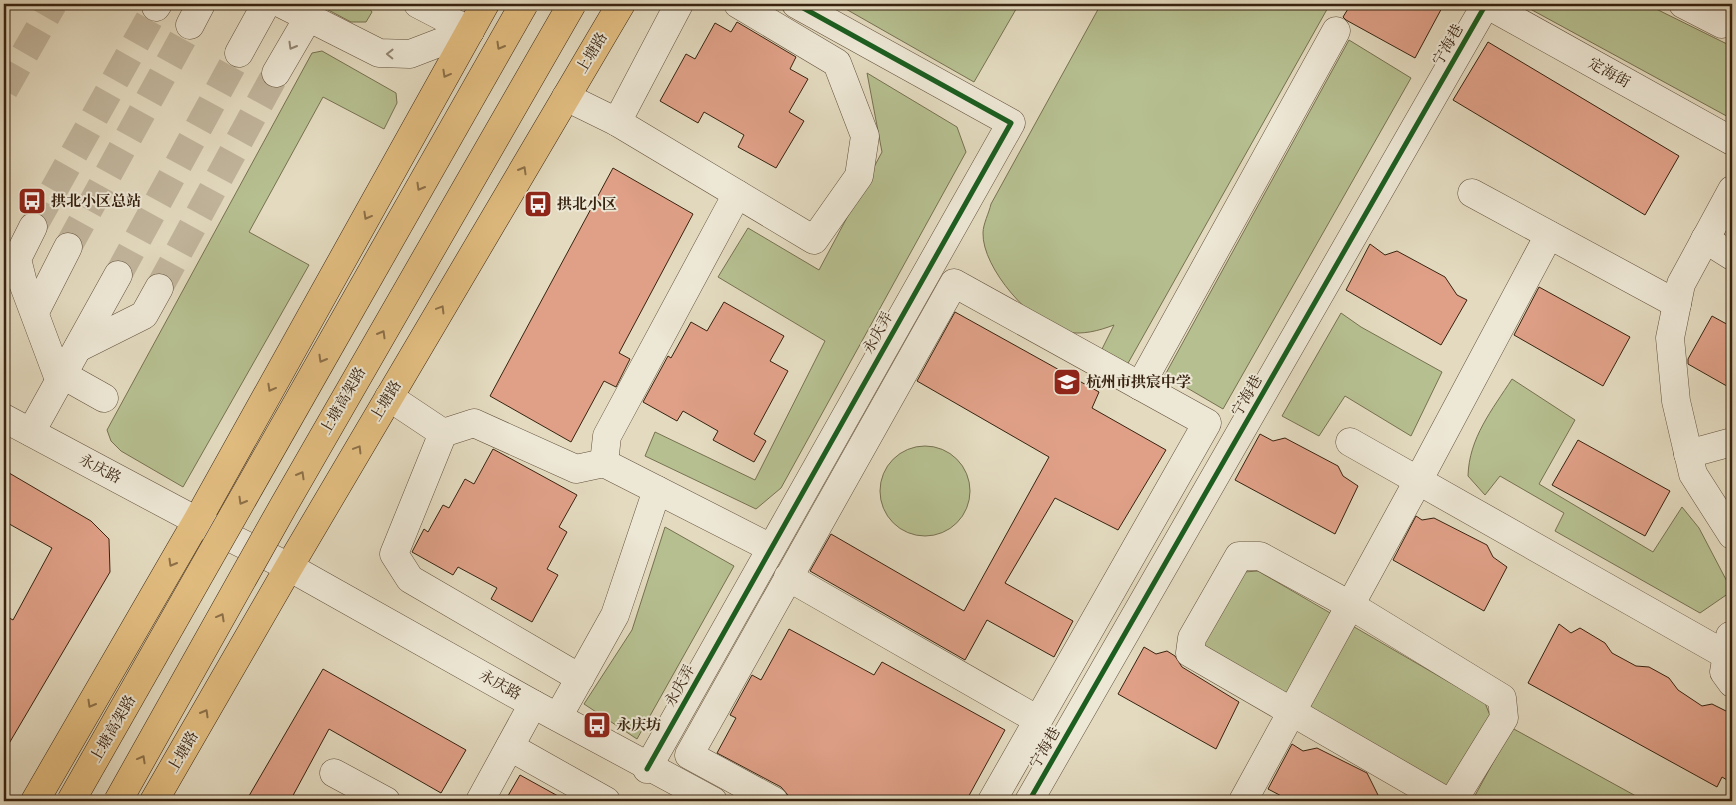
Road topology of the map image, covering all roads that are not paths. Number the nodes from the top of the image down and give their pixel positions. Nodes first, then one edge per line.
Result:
1 (266, 4) edge
2 (282, 4) edge
3 (485, 4) edge
4 (524, 4) edge
5 (572, 4) edge
6 (621, 4) edge
7 (679, 4) edge
8 (738, 4) edge
9 (796, 4) edge
10 (1486, 4) edge
11 (1683, 4) edge
12 (428, 6) edge
13 (308, 18) junction
14 (1722, 24) dead end
15 (1336, 31) dead end
16 (470, 32) junction
17 (239, 53) tunnel mouth
18 (276, 73) tunnel mouth
19 (566, 97) junction
20 (617, 122) junction
21 (1732, 141) edge
22 (1732, 190) edge
23 (1472, 193) dead end
24 (737, 194) junction
25 (33, 227) tunnel mouth
26 (1549, 235) junction
27 (1705, 240) junction
28 (68, 247) tunnel mouth
29 (1732, 256) edge
30 (118, 275) tunnel mouth
31 (159, 288) tunnel mouth
32 (1677, 304) junction
33 (35, 312) junction
34 (78, 348) junction
35 (62, 379) junction
36 (1140, 386) junction
37 (388, 397) junction
38 (104, 398) dead end
39 (4, 418) edge
40 (31, 432) junction
41 (443, 433) junction
42 (832, 440) junction
43 (1350, 442) dead end
44 (1732, 442) edge
45 (1688, 454) junction
46 (856, 456) junction
47 (604, 463) junction
48 (1418, 481) junction
49 (657, 490) junction
50 (197, 521) junction
51 (1732, 534) edge
52 (771, 548) junction
53 (288, 567) junction
54 (788, 577) junction
55 (1350, 605) junction
56 (1729, 645) edge
57 (580, 678) junction
58 (1732, 683) edge
59 (533, 704) junction
60 (1292, 712) junction
61 (558, 717) junction
62 (1038, 720) junction
63 (510, 747) junction
64 (648, 768) junction
65 (334, 773) dead end
66 (35, 801) edge
67 (71, 801) edge
68 (118, 801) edge
69 (154, 801) edge
70 (386, 801) edge
71 (480, 801) edge
72 (606, 801) edge
73 (713, 801) edge
74 (774, 801) edge
75 (992, 801) edge
76 (1028, 801) edge
77 (1242, 801) edge
78 (1446, 801) edge
79 (1453, 801) edge

1 - 17 street
2 - 13 street
3 - 16 main road
4 -> 67 main road, 上塘高架路, bridge
68 -> 5 main road, 上塘高架路, bridge
6 - 19 main road, 上塘路
7 - 20 street
8 - 24 street
9 - 42 street, 永庆弄
10 - 21 street, 定海街
10 - 76 street, 宁海巷
11 - 14 street
12 - 16 street
16 -> 13 street
13 -> 18 street
15 - 36 street
16 -> 50 main road
19 - 20 street
37 -> 19 main road, 上塘路
20 - 24 street
22 - 27 street
23 - 26 street
24 - 47 street
25 - 33 street
26 - 32 street
26 - 48 street
27 - 29 street
27 - 32 street
28 - 33 street
30 - 34 street
31 - 34 street
32 - 45 street
33 - 35 street
34 - 35 street
35 - 38 street
35 - 40 street
36 - 46 street
36 - 62 street
37 - 41 street
53 -> 37 main road, 上塘路
39 - 40 street, 永庆路
40 - 50 street, 永庆路
41 - 47 street
41 - 57 street
42 - 46 street
42 - 52 street, 永庆弄
43 - 48 street
44 - 45 street
45 - 51 street
46 - 54 street
47 - 49 street
48 - 55 street
48 - 56 street
49 - 52 street
49 - 57 street
50 - 53 street, 永庆路
50 -> 66 main road
52 - 64 street, 永庆弄
53 - 59 street, 永庆路
69 -> 53 main road, 上塘路
54 - 62 street
54 - 74 street
55 - 60 street
55 - 60 street
55 - 79 street
56 - 58 street
57 - 61 street
59 - 61 street, 永庆路
59 - 63 street
60 - 77 street
60 - 78 street
61 - 64 street, 永庆路
62 - 75 street
63 - 71 street
63 - 72 street
64 - 73 street, 永庆路
65 - 70 street

